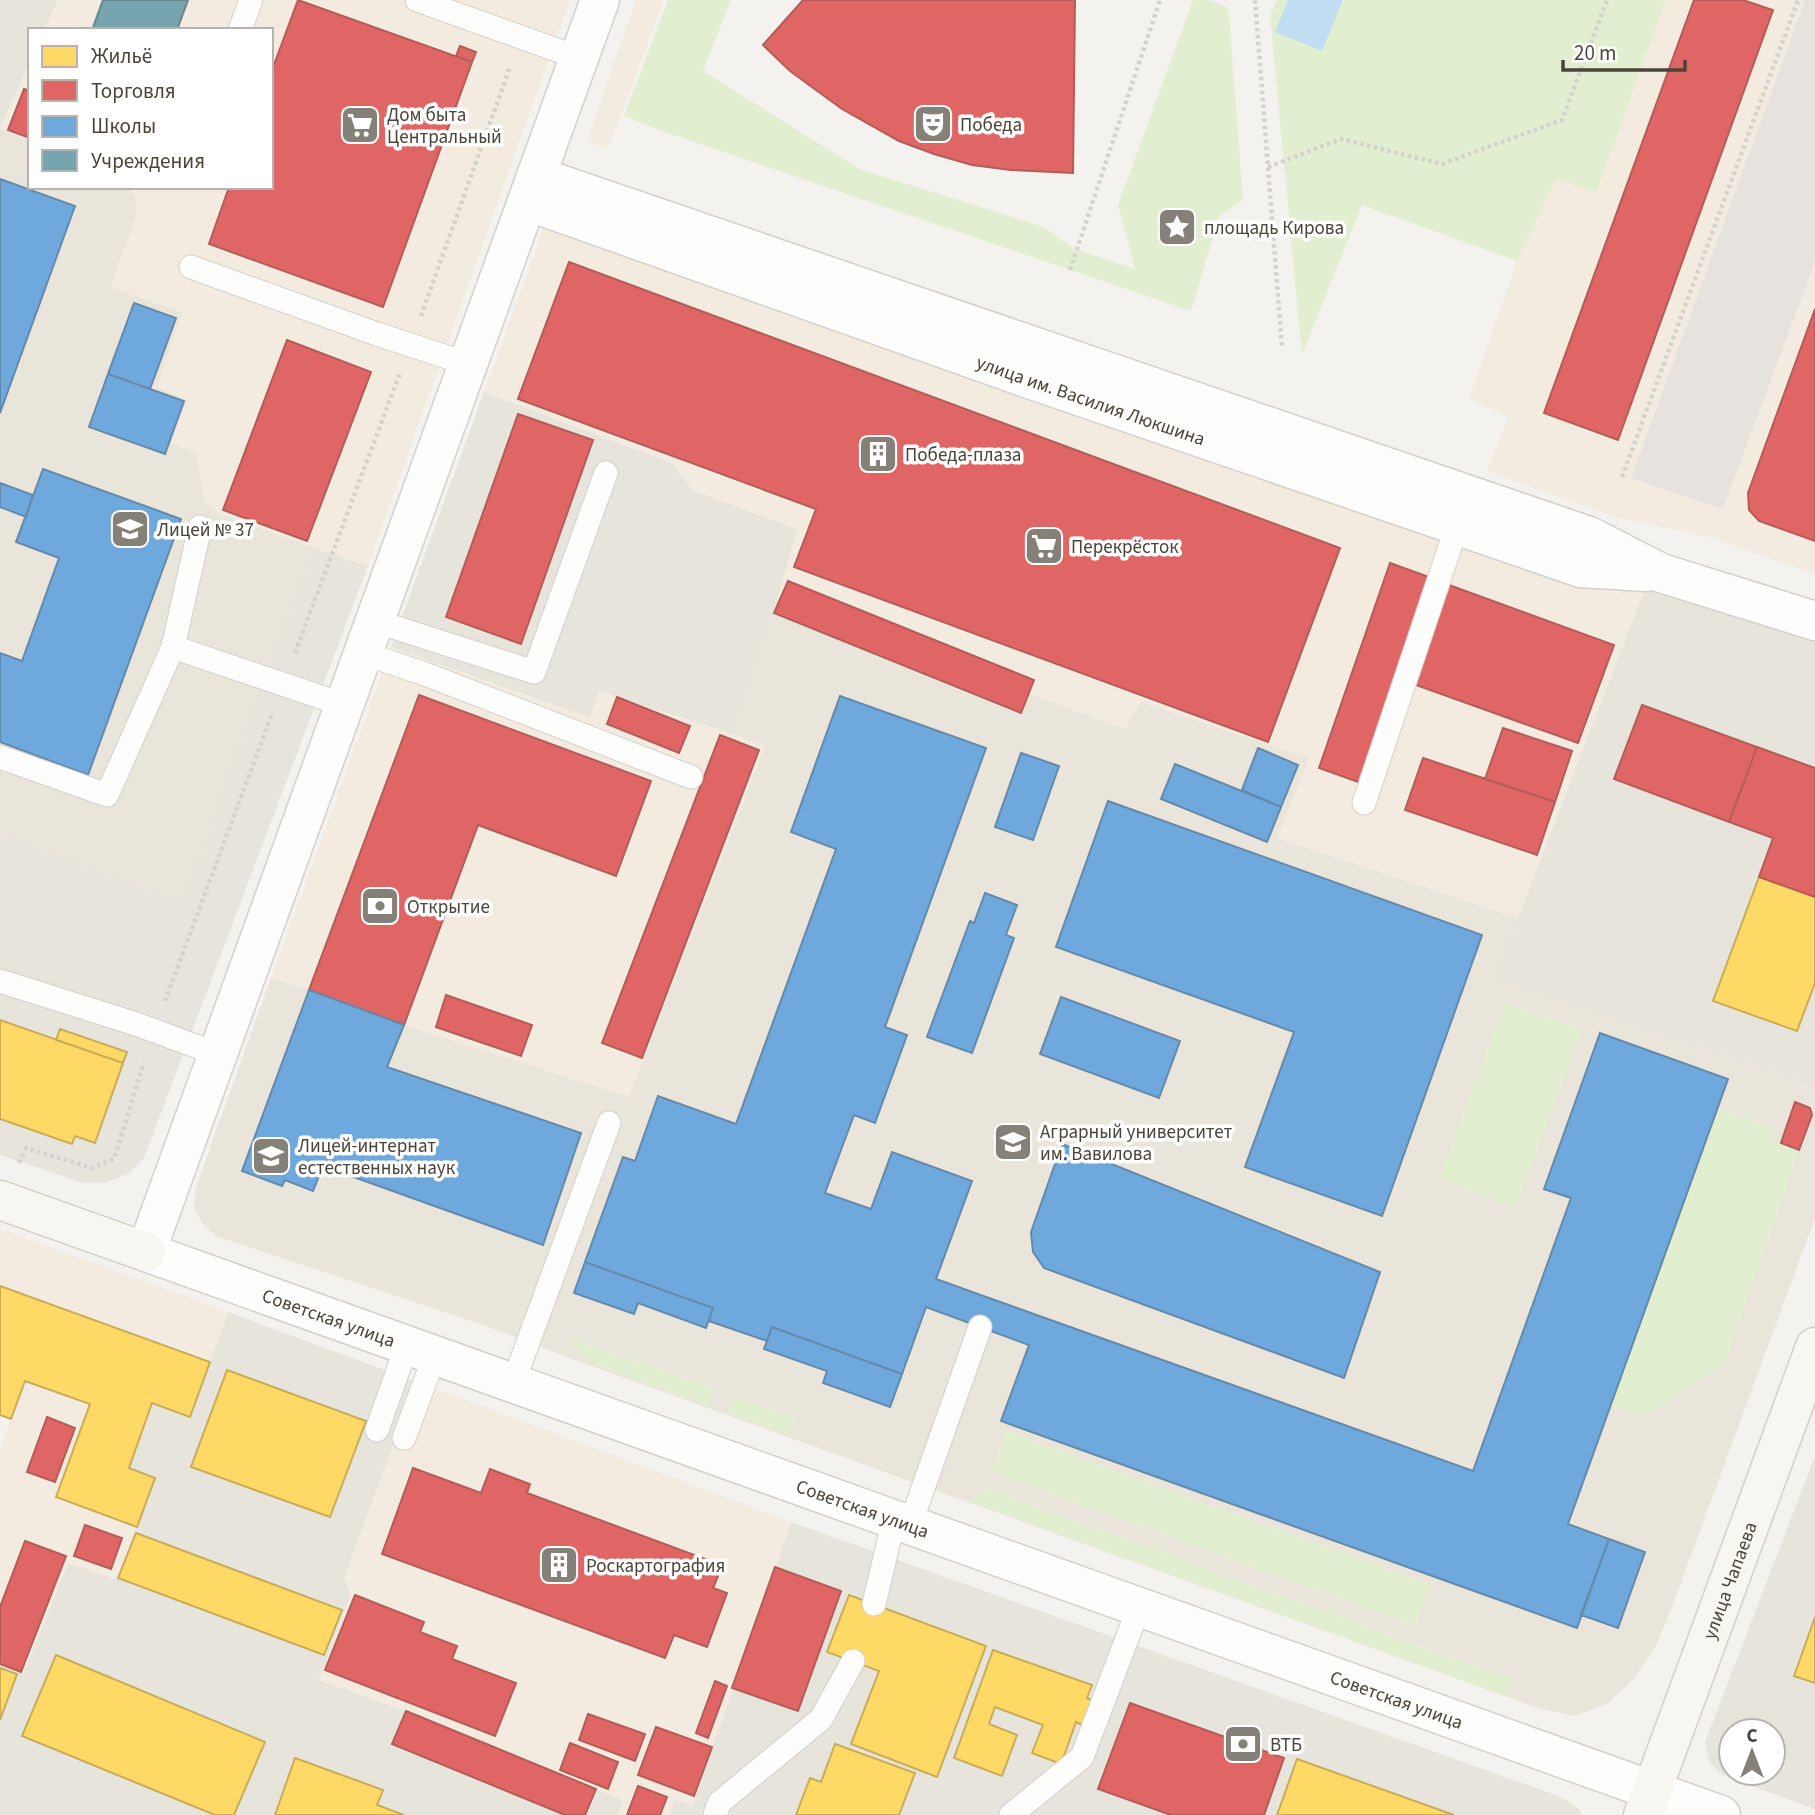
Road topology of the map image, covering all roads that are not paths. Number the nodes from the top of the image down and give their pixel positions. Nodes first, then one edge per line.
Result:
1 (251, 0) edge
2 (417, 0) edge
3 (600, 0) edge
4 (241, 28) edge
5 (579, 58) junction
6 (532, 188) junction
7 (191, 267) dead end
8 (468, 364) junction
9 (606, 473) dead end
10 (1457, 526) junction
11 (200, 527) dead end
12 (1661, 573) junction
13 (1815, 621) edge
14 (369, 637) junction
15 (173, 647) junction
16 (344, 705) junction
17 (0, 757) edge
18 (691, 777) dead end
19 (1364, 803) dead end
20 (0, 981) edge
21 (218, 1054) junction
22 (609, 1123) dead end
23 (2, 1201) edge
24 (146, 1252) junction
25 (980, 1327) dead end
26 (1815, 1346) edge
27 (421, 1350) junction
28 (513, 1383) junction
29 (377, 1430) dead end
30 (404, 1438) dead end
31 (902, 1522) junction
32 (874, 1604) dead end
33 (1139, 1606) junction
34 (853, 1661) dead end
35 (1647, 1802) edge
36 (715, 1815) edge
37 (1011, 1815) edge
38 (1720, 1815) edge

1 - 4 lane
2 - 5 lane
3 - 5 street
5 - 6 street
6 - 8 street
6 - 10 street, улица им. Василия Люкшина
6 - 12 street, улица им. Василия Люкшина
7 - 8 lane
8 - 14 street
9 - 14 lane
10 - 12 street, улица им. Василия Люкшина
10 - 19 lane
11 - 15 lane
12 - 13 street, улица им. Василия Люкшина
14 - 16 street
14 - 18 lane
15 - 16 lane
15 - 17 lane
16 - 21 street
20 - 21 lane
21 - 24 street
22 - 28 lane
23 - 24 street, Советская улица
24 - 27 street, Советская улица
25 - 31 lane
26 - 35 street, улица Чапаева
27 - 28 street, Советская улица
27 - 29 lane
27 - 30 lane
28 - 31 street, Советская улица
31 - 32 lane
31 - 33 street, Советская улица
33 - 35 street, Советская улица
33 - 37 lane
34 - 36 lane
35 - 38 street, Советская улица

